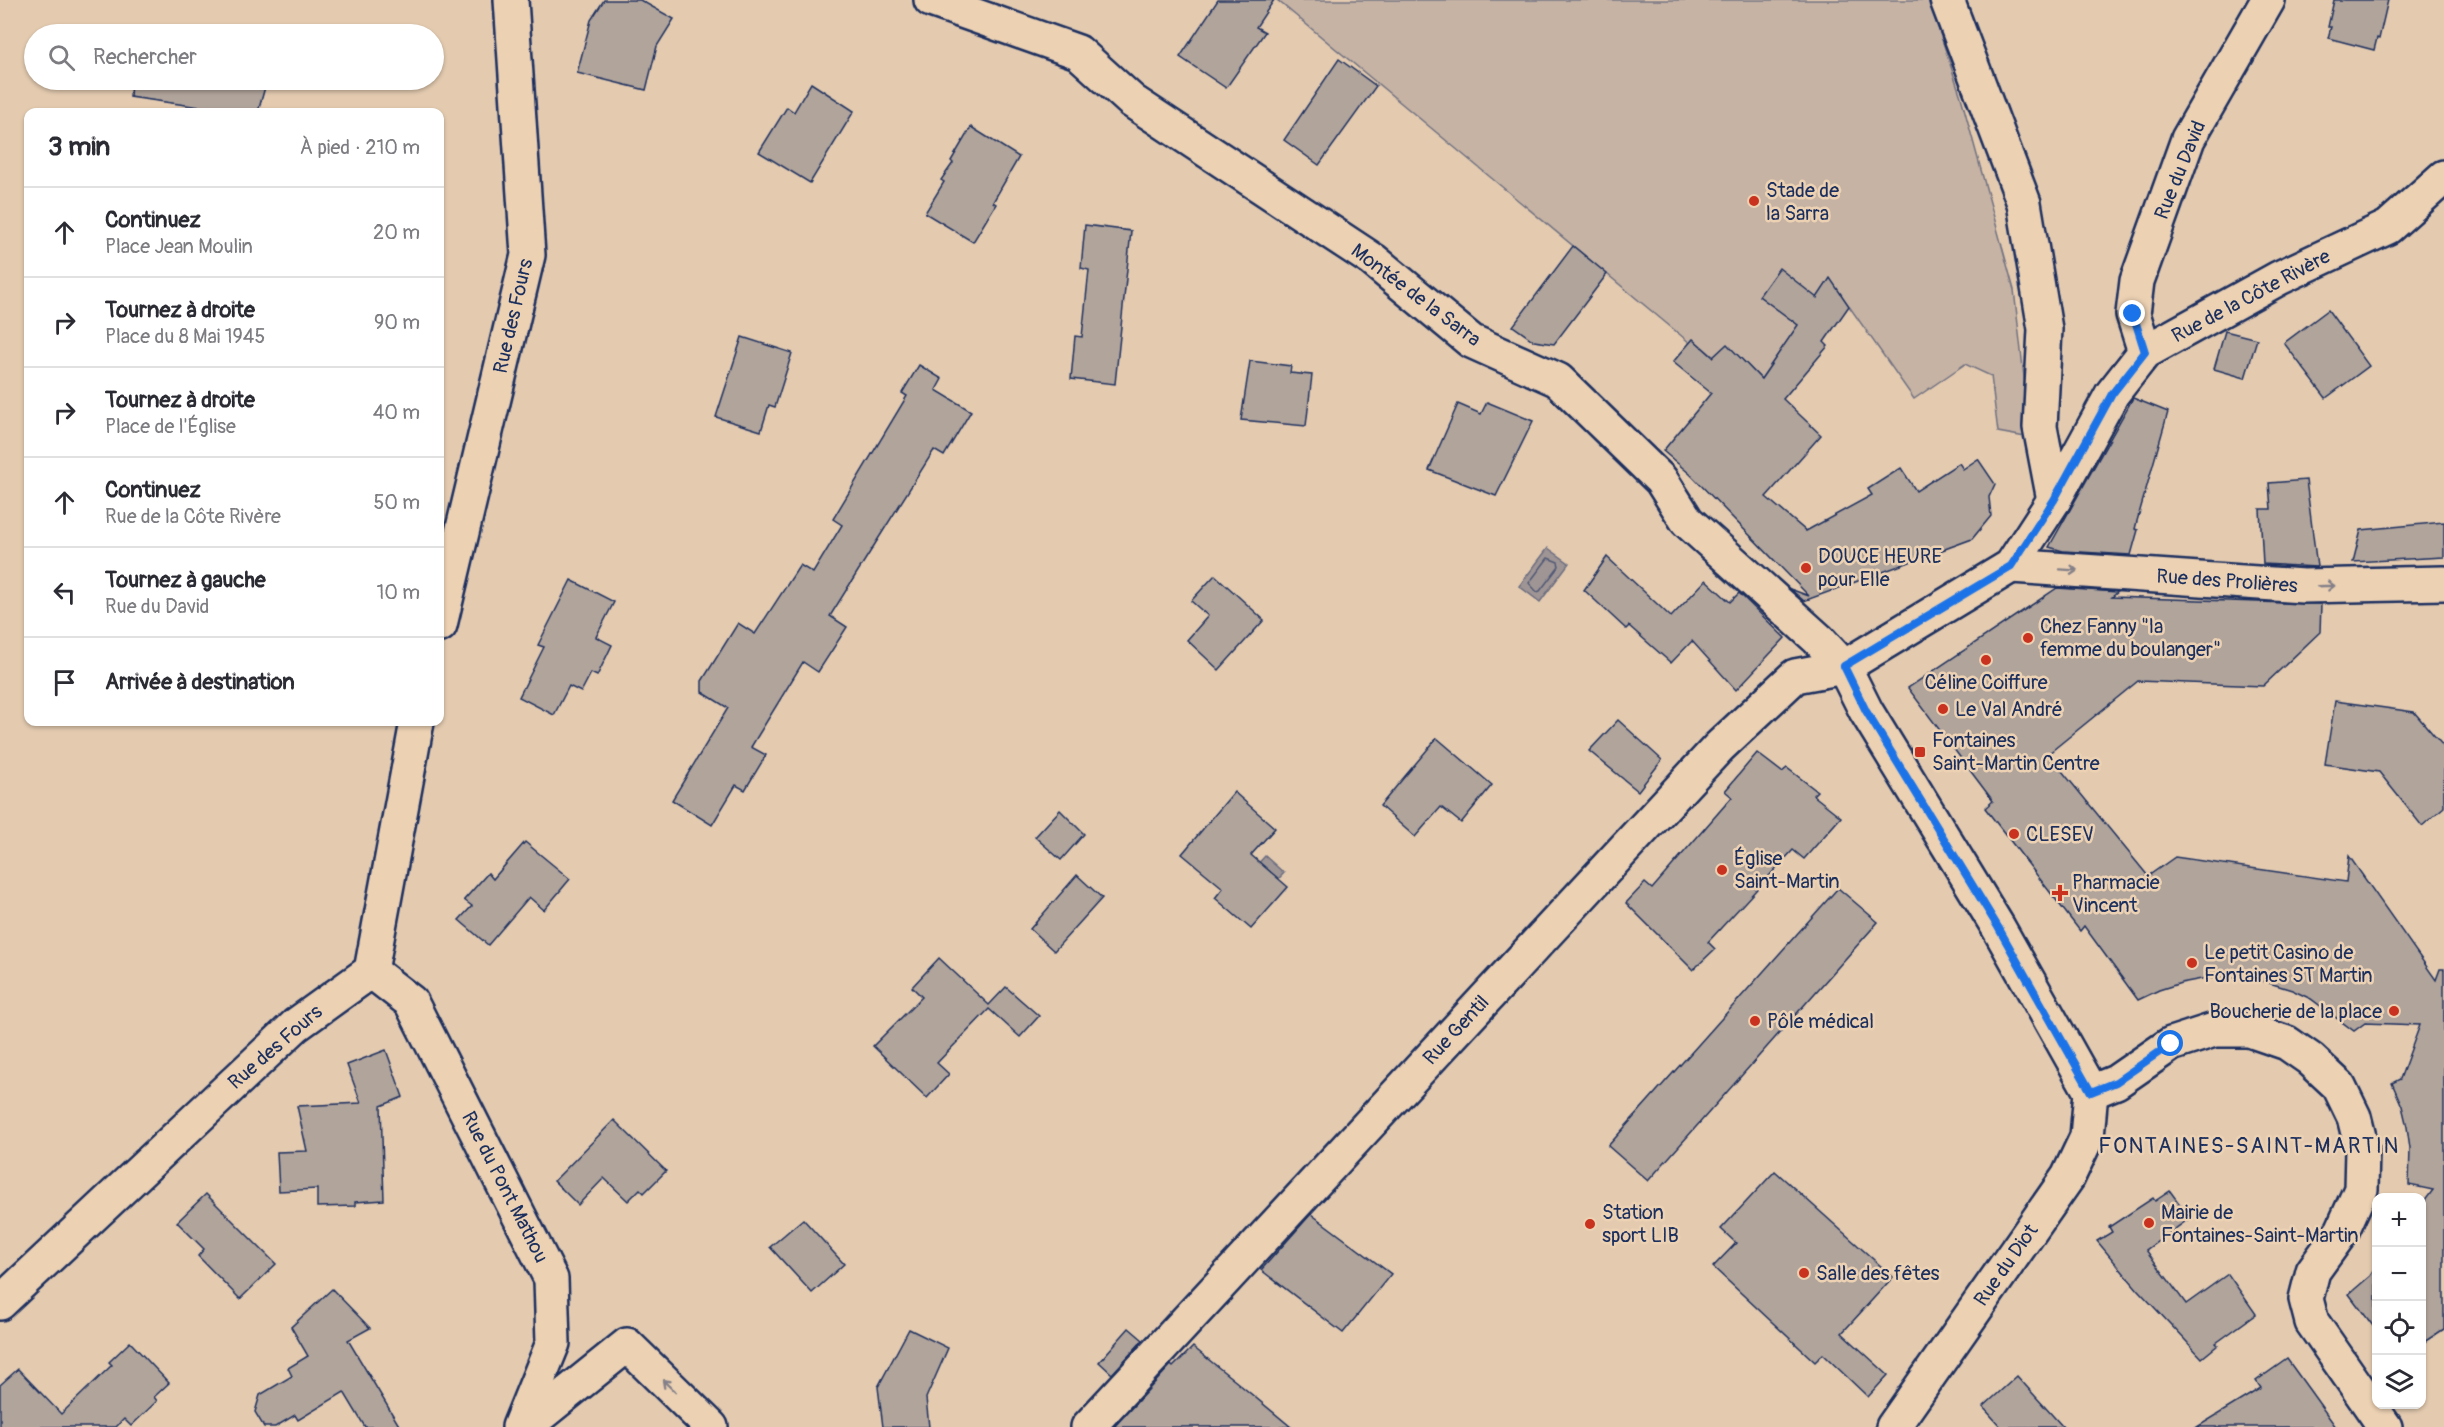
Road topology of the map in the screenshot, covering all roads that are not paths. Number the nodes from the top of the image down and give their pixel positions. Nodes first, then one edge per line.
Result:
1 (511, 0) edge
2 (931, 0) edge
3 (1947, 0) edge
4 (2268, 0) edge
5 (2444, 177) edge
6 (2145, 352) junction
7 (2054, 500) junction
8 (2011, 566) junction
9 (2444, 583) edge
10 (444, 608) edge
11 (1844, 666) junction
12 (416, 726) edge
13 (371, 971) junction
14 (2091, 1092) junction
15 (0, 1303) edge
16 (519, 1427) edge
17 (525, 1427) edge
18 (711, 1427) edge
19 (1088, 1427) edge
20 (1893, 1427) edge
21 (2385, 1427) edge

1 - 10 street, Rue des Fours
2 - 11 street, Montée de la Sarra
3 - 7 street
4 - 6 street, Rue du David
5 - 6 street, Rue de la Côte Rivère
6 - 7 street, Rue de la Côte Rivère
7 - 8 street, Rue de la Côte Rivère
8 -> 9 street, Rue des Prolières
8 - 11 street, Rue Gentil
11 - 14 street, Montée de la Sarra
11 - 19 street, Rue Gentil
12 - 13 street
13 - 15 street, Rue des Fours
13 - 16 street, Rue du Pont Mathou
14 - 20 street, Rue du Diot
14 - 21 street
18 -> 17 street

